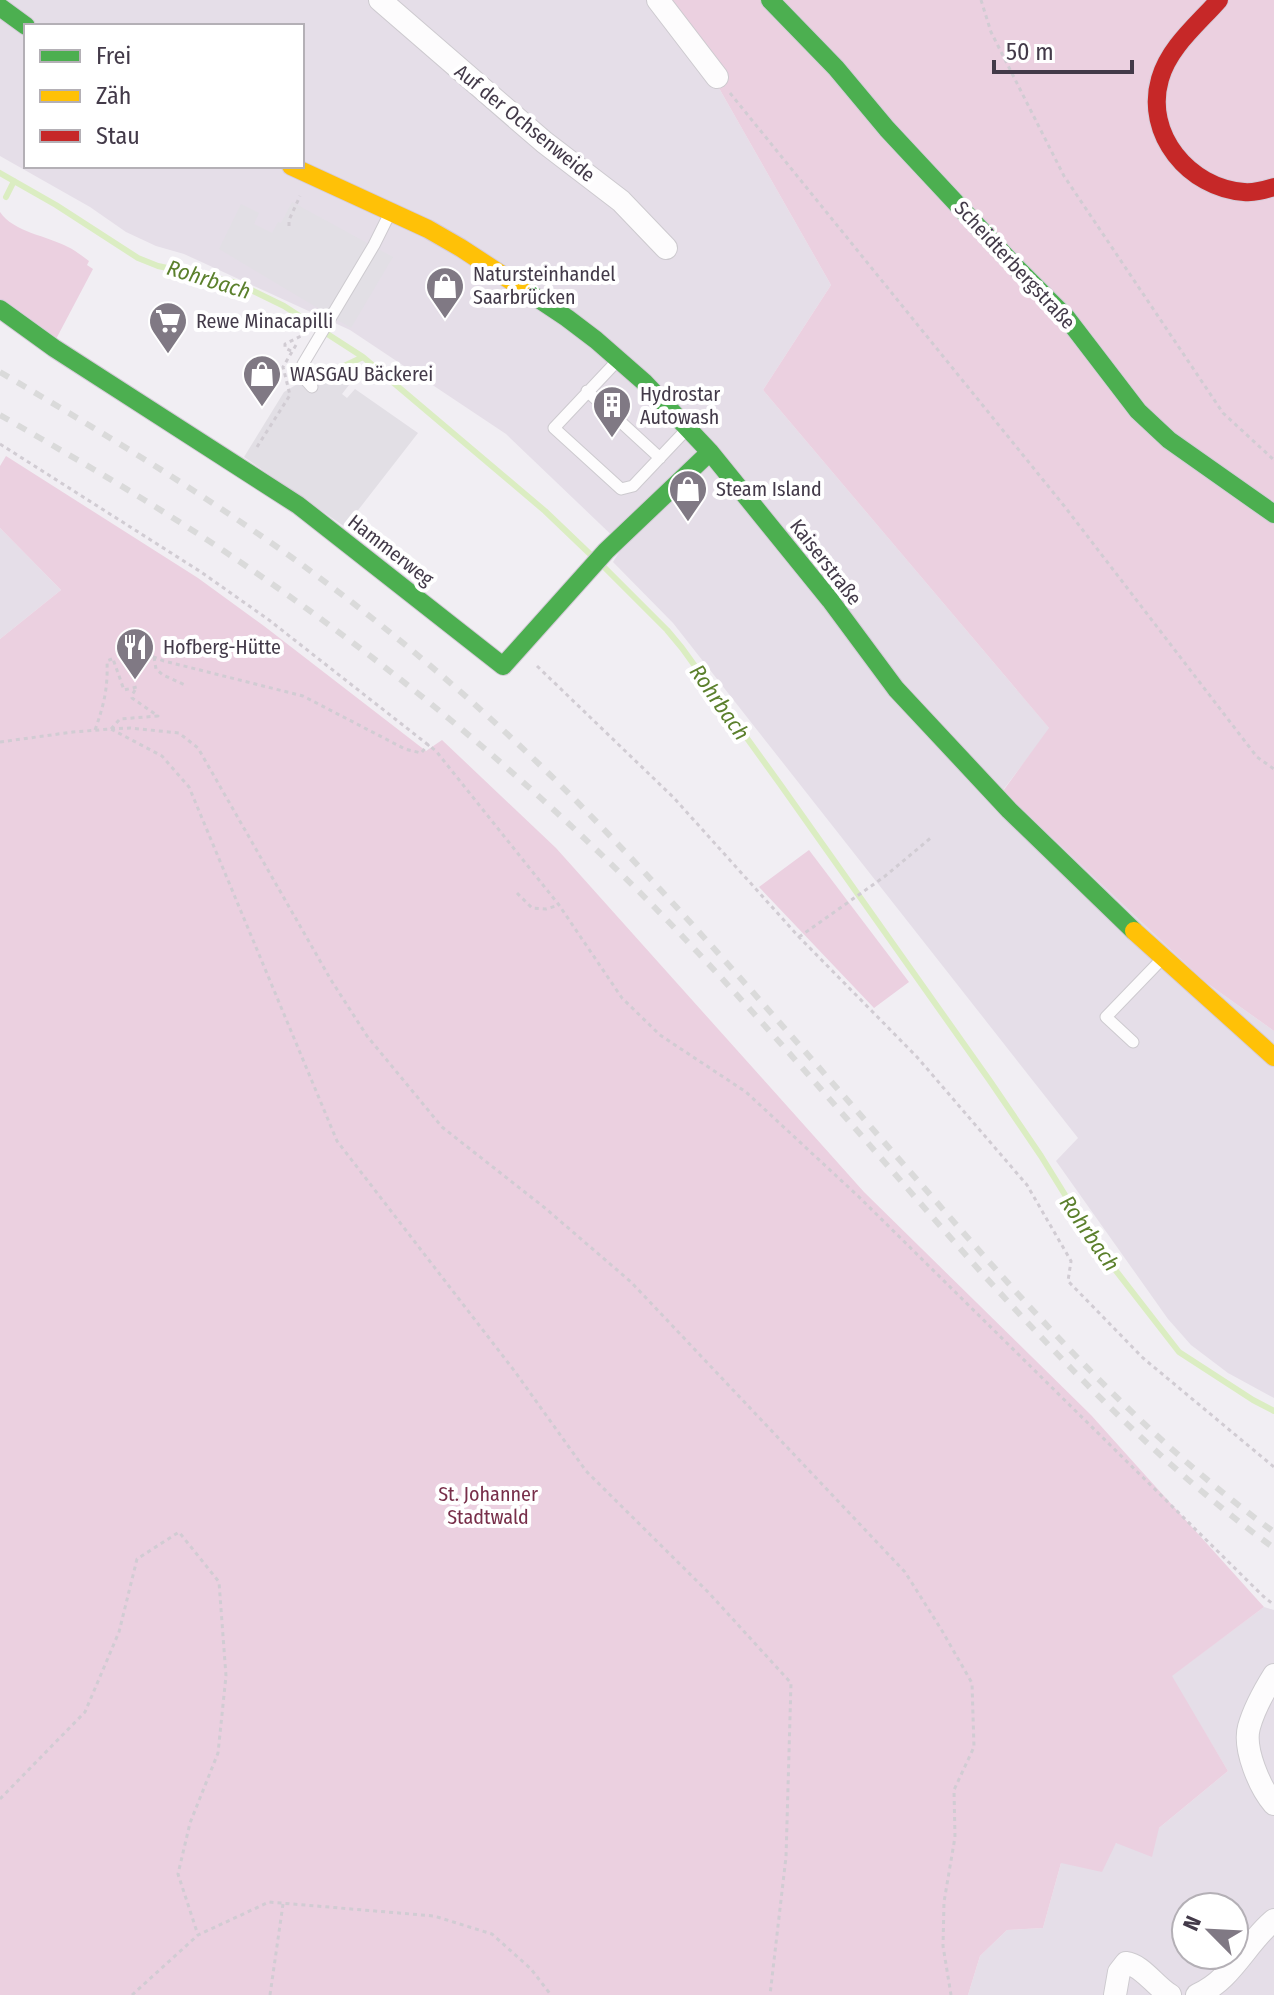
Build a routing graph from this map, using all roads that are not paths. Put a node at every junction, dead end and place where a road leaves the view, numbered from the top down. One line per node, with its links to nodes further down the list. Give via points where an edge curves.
1 (380, 0): 13 (street, Auf der Ochsenweide, via 544,142 621,201)
2 (658, 0): 9 (street)
3 (770, 0): 21 (street, Scheidterbergstraße, via 1066,317 1138,411 1169,440)
4 (1219, 0): 11 (street, via 1170,56 1159,80 1158,121 1179,161 1198,177 1243,192)
5 (1235, 0): 8 (street)
6 (0, 7): 7 (street)
7 (24, 25)
8 (1202, 44)
9 (717, 77)
10 (295, 168): 12 (street, Kaiserstraße)
11 (1274, 187)
12 (391, 211): 15 (street, Kaiserstraße, via 541,299); 16 (lane, via 330,320 310,343 303,377)
13 (666, 248)
14 (0, 309): 19 (street, Hammerweg, via 298,505 503,666 606,551)
15 (619, 359): 17 (lane); 18 (street, Kaiserstraße)
16 (312, 387)
17 (587, 391): 20 (lane); 20 (lane, via 554,428 621,489 633,486)
18 (688, 428): 19 (street, Kaiserstraße); 20 (lane)
19 (710, 452): 22 (street, Kaiserstraße, via 896,689 1009,810)
20 (660, 458)
21 (1274, 514)
22 (1162, 958): 23 (lane, via 1106,1017); 24 (street, Kaiserstraße)
23 (1133, 1042)
24 (1274, 1057)
25 (1274, 1675): 26 (street, via 1248,1730 1252,1763)
26 (1274, 1804)
27 (1274, 1920): 30 (street, via 1214,1987)
28 (1115, 1995): 29 (street, via 1126,1963 1135,1964)
29 (1170, 1995)
30 (1197, 1995)

